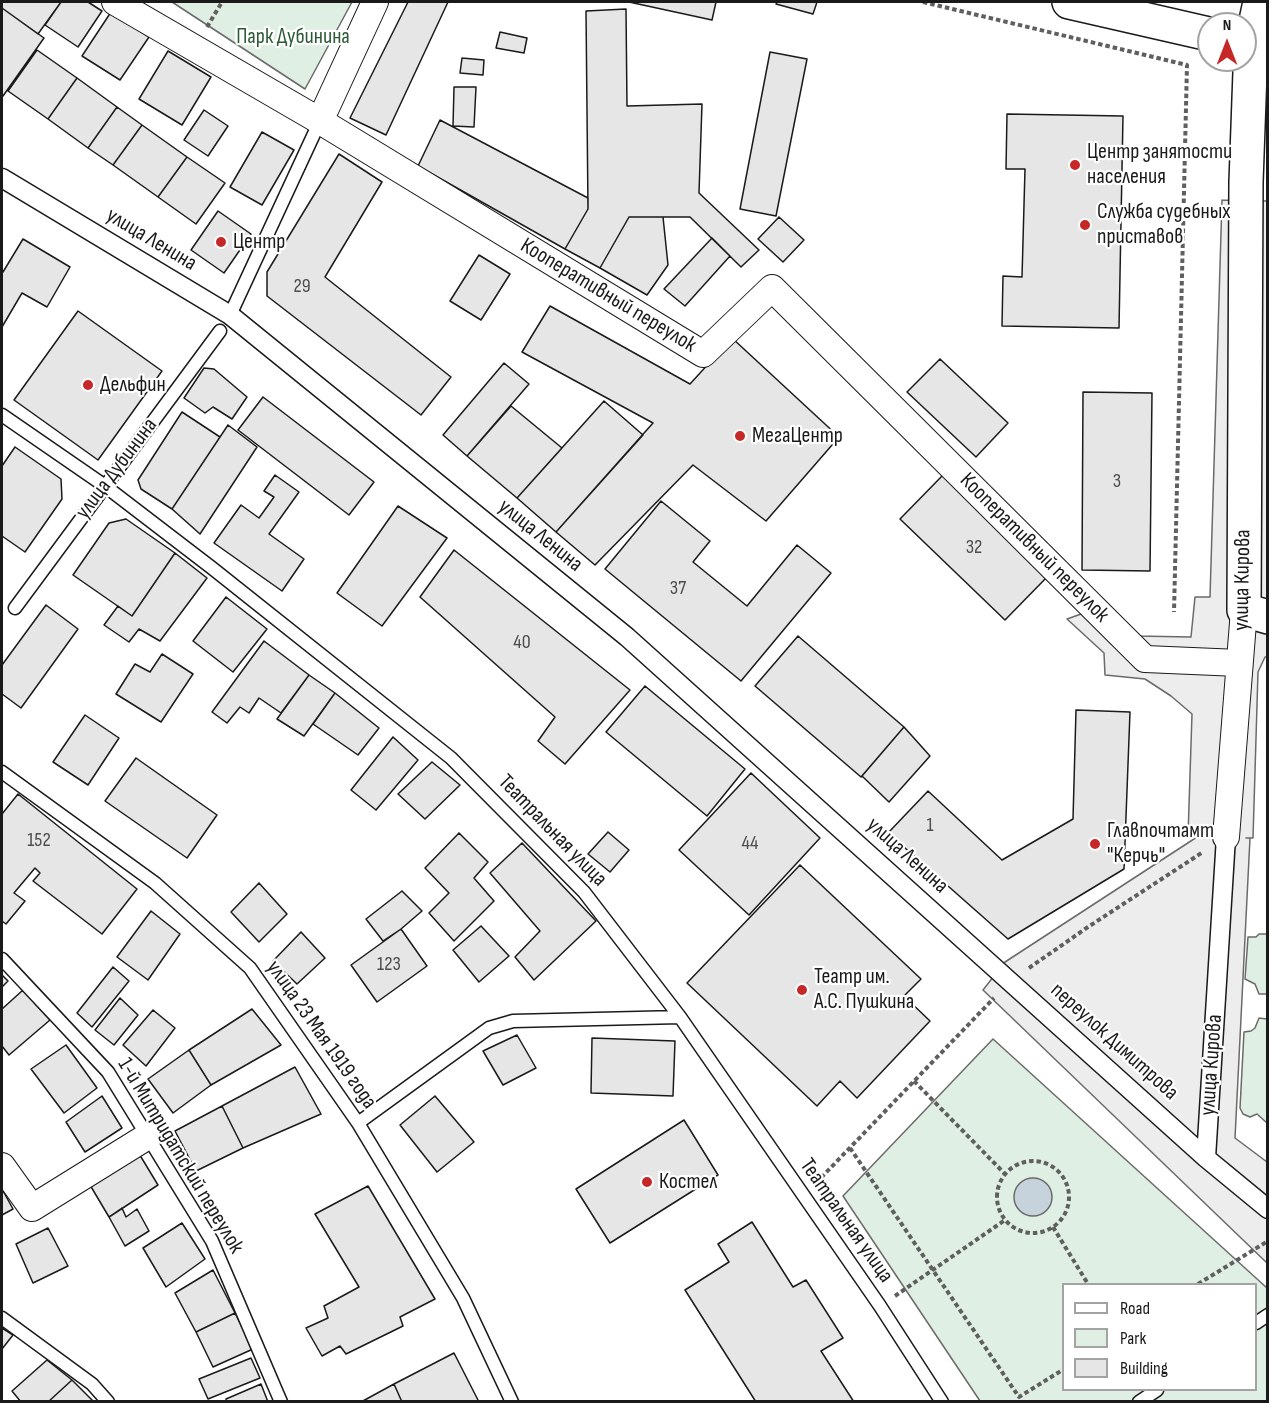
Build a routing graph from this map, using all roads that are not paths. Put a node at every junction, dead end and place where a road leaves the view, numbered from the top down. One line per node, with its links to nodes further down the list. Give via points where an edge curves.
1 (115, 2): 8 (street, Кооперативный переулок)
2 (375, 2): 8 (street)
3 (1069, 2): 5 (main road)
4 (1260, 2): 6 (main road, улица Кирова)
5 (1197, 31)
6 (1257, 38)
7 (1254, 72): 15 (main road, улица Кирова, via 1246,182)
8 (320, 120): 10 (lane); 16 (street, Кооперативный переулок, via 703,354 772,288 1145,658)
9 (2, 178): 10 (street, улица Ленина)
10 (230, 315): 20 (street, улица Ленина, via 627,637)
11 (220, 331): 13 (lane, улица Дубинина)
12 (2, 415): 13 (lane, Театральная улица)
13 (105, 486): 14 (lane, улица Дубинина); 21 (lane, Театральная улица, via 451,758 584,892)
14 (15, 608)
15 (1256, 614): 16 (street, улица Кирова)
16 (1239, 663): 18 (street, улица Кирова)
17 (2, 772): 22 (lane, улица 23 Мая 1919 года, via 155,883 250,968)
18 (1226, 837): 24 (street, улица Кирова)
19 (2, 959): 23 (lane, 1-й Митридатский переулок, via 108,1072)
20 (1010, 981): 24 (street, переулок Димитрова)
21 (680, 1017): 22 (lane, via 513,1021 489,1028); 32 (lane, Театральная улица)
22 (358, 1123): 31 (lane, улица 23 Мая 1919 года, via 463,1298)
23 (147, 1136): 25 (street, via 32,1208); 30 (lane, 1-й Митридатский переулок, via 212,1241)
24 (1206, 1158): 26 (street, переулок Димитрова)
25 (2, 1166)
26 (1268, 1209)
27 (2, 1318): 29 (lane, via 93,1384)
28 (1154, 1391): 33 (lane)
29 (108, 1401)
30 (281, 1401)
31 (512, 1401)
32 (942, 1401)
33 (1139, 1401)

